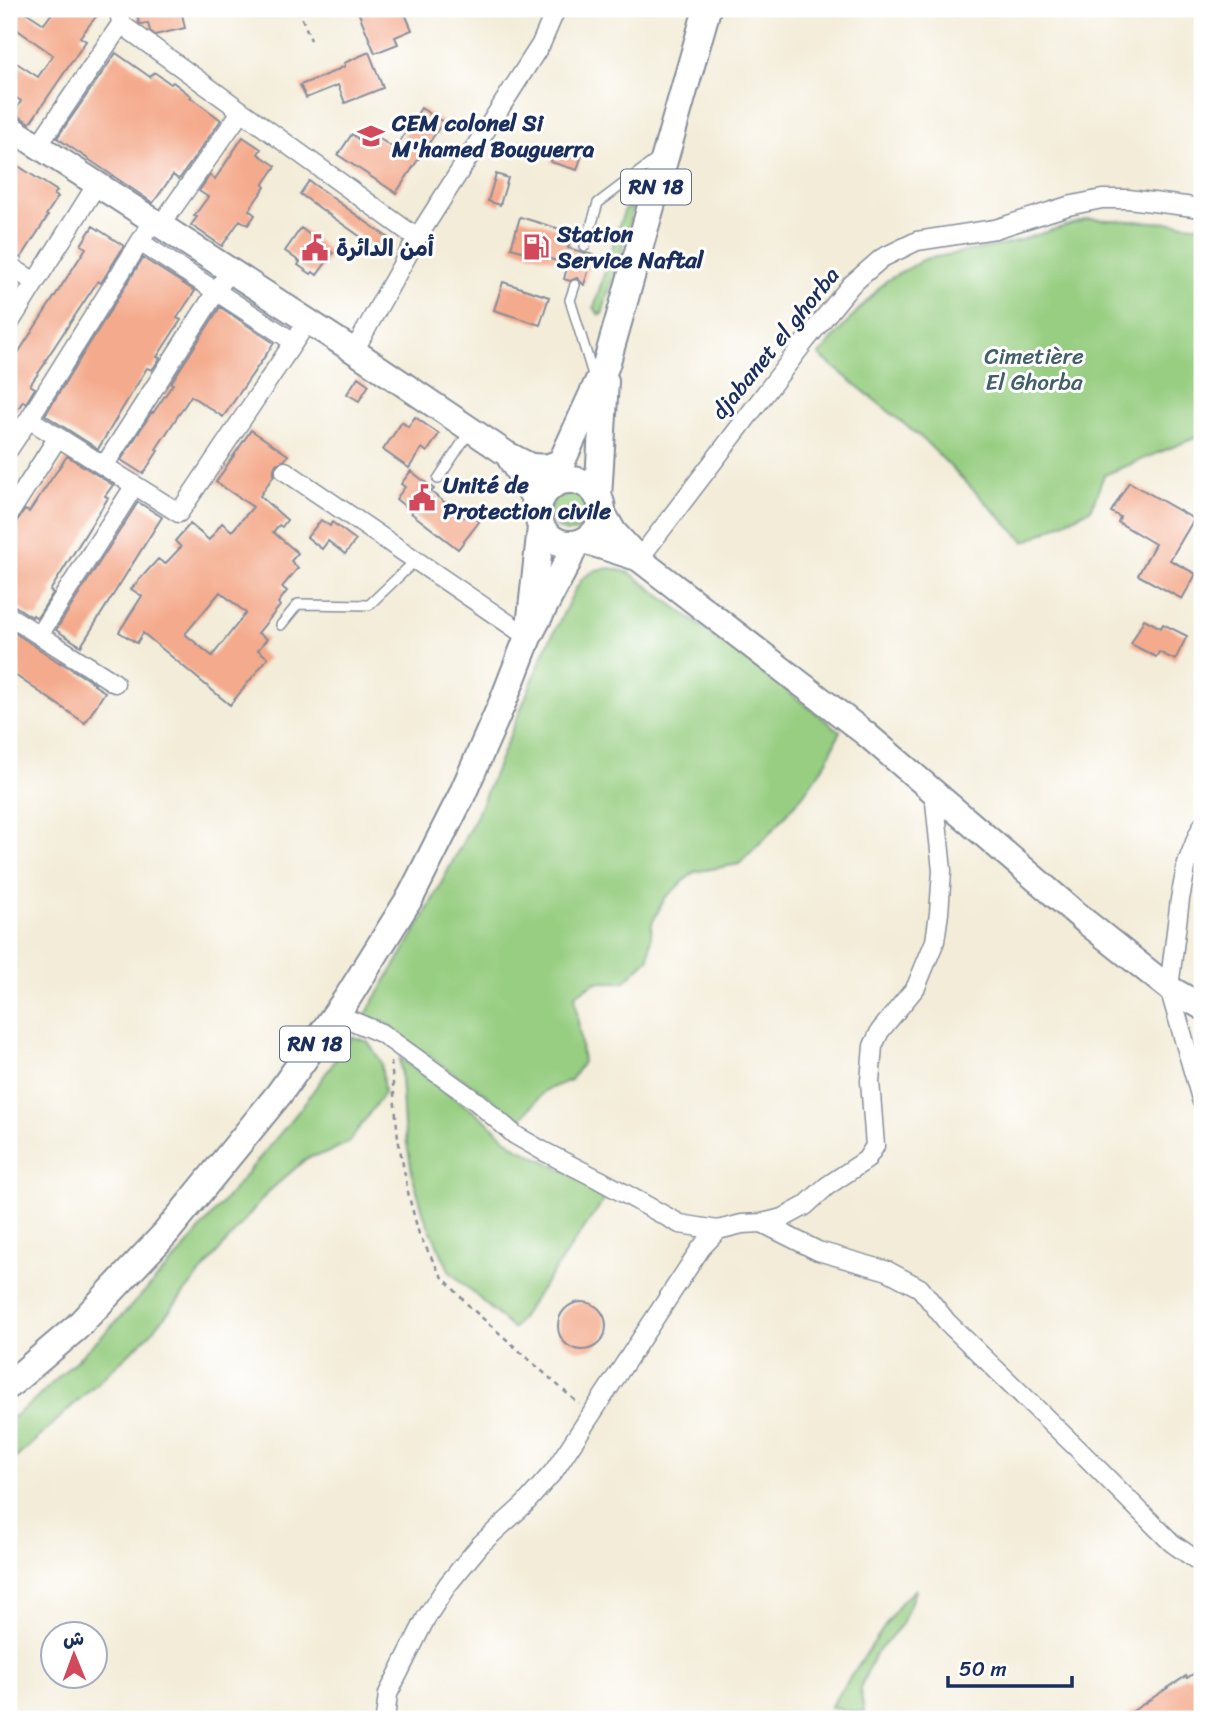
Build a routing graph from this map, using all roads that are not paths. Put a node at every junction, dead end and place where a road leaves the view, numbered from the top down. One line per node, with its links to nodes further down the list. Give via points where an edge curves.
1 (556, 9): 11 (street, via 541,44)
2 (706, 9): 7 (main road, RN 18)
3 (120, 17): 4 (street); 6 (street)
4 (241, 112): 10 (street); 11 (street)
5 (9, 127): 6 (main road)
6 (38, 146): 8 (main road)
7 (666, 152): 13 (lane, via 598,203); 23 (main road, RN 18)
8 (97, 184): 10 (main road); 16 (street)
9 (1202, 208): 37 (street, djabanet el ghorba, via 1102,199 995,229 917,241 882,258 851,285 806,340)
10 (157, 223): 12 (street); 15 (main road)
11 (417, 238): 22 (street)
12 (140, 242): 18 (street); 24 (street)
13 (586, 246)
14 (9, 266): 16 (street)
15 (230, 270): 18 (street); 19 (main road)
16 (35, 282): 20 (street)
17 (575, 285): 23 (lane, via 570,300)
18 (216, 291): 21 (street); 29 (street)
19 (308, 321): 21 (street); 22 (main road)
20 (9, 324)
21 (294, 342): 32 (street, via 179,513)
22 (354, 351): 25 (main road)
23 (601, 376): 33 (main road, RN 18); 34 (main road, RN 18)
24 (29, 419): 26 (street); 27 (street)
25 (471, 430): 28 (main road); 31 (lane)
26 (58, 437): 29 (street); 35 (street)
27 (9, 449)
28 (507, 454): 33 (main road); 33 (main road)
29 (104, 466): 32 (street)
30 (285, 471): 38 (street)
31 (438, 479)
32 (135, 485): 41 (street)
33 (550, 487): 34 (main road, via 586,485); 36 (main road, via 547,535 565,544); 42 (main road, RN 18)
34 (600, 504): 36 (main road, via 597,529); 37 (main road, via 614,532)
35 (9, 514)
36 (579, 542): 37 (main road); 42 (main road, RN 18)
37 (639, 559): 44 (main road)
38 (416, 560): 40 (lane, via 369,606 298,604); 42 (street)
39 (9, 616): 41 (street)
40 (281, 625)
41 (39, 635): 43 (street)
42 (528, 637): 48 (main road, RN 18, via 461,797 417,884)
43 (115, 683)
44 (934, 792): 46 (main road); 50 (street, via 942,871 935,941 916,987 873,1046 870,1081 875,1146 866,1160 805,1206)
45 (1202, 826): 46 (street, via 1187,863)
46 (1169, 988): 47 (main road); 49 (street)
47 (1202, 1007)
48 (337, 1014): 51 (street, via 381,1033 515,1135 543,1151 680,1224); 52 (main road, RN 18, via 279,1094 165,1234 77,1327)
49 (1202, 1102)
50 (762, 1223): 51 (street); 53 (street, via 818,1251 888,1271 920,1288 947,1322 1172,1543)
51 (718, 1230): 54 (street, via 701,1248 554,1471 448,1584 393,1682)
52 (9, 1385)
53 (1202, 1564)
54 (385, 1719)

